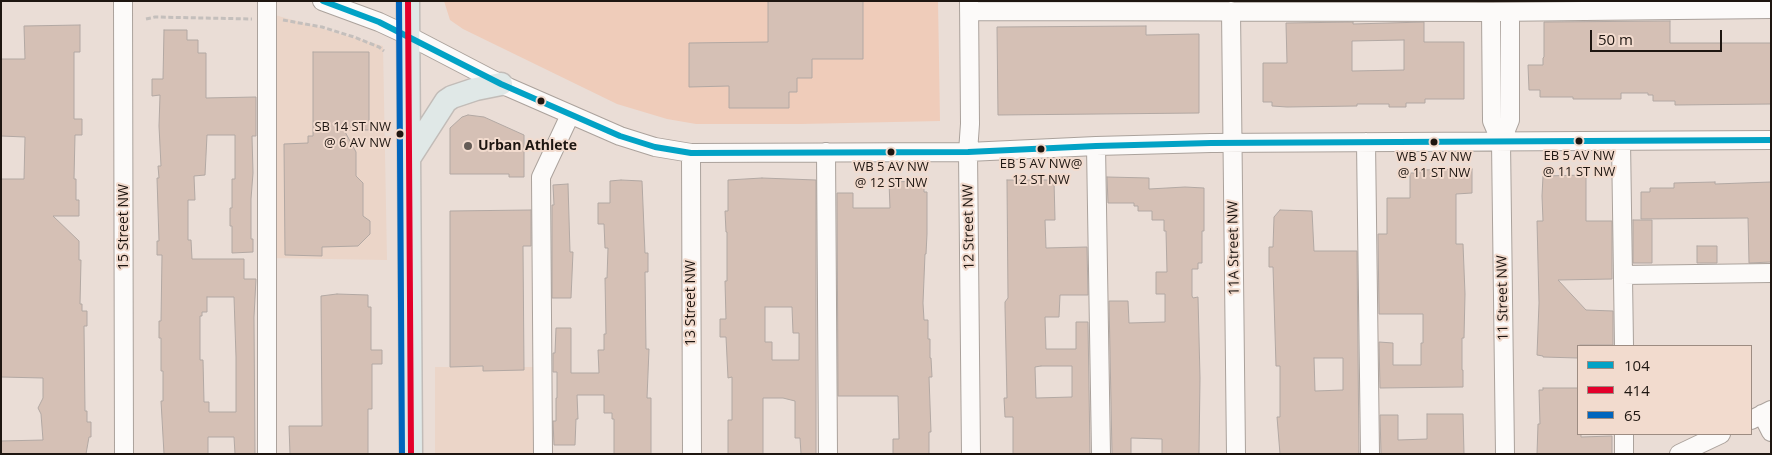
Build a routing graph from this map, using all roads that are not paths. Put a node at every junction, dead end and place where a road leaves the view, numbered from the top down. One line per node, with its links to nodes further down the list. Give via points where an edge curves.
1 (123, 1): 30 (street, 15 Street NW)
2 (267, 1): 31 (street)
3 (322, 1): 10 (street)
4 (408, 1): 10 (main road)
5 (969, 6): 7 (street); 20 (street, 12 Street NW)
6 (1771, 9): 9 (street)
7 (1231, 11): 8 (street); 17 (street, 11A Street NW)
8 (1491, 12): 9 (street); 16 (street, 11 Street NW, via 1492,121)
9 (1510, 12): 16 (street, 11 Street NW, via 1510,120)
10 (407, 35): 11 (street); 22 (main road)
11 (502, 84): 12 (street); 22 (main road, via 446,100)
12 (570, 115): 21 (street, via 620,136); 33 (street, via 541,177)
13 (1771, 140): 14 (street)
14 (1621, 141): 16 (street); 24 (street)
15 (1366, 142): 16 (street); 17 (street); 39 (street)
16 (1501, 142): 40 (street, 11 Street NW)
17 (1233, 143): 18 (street); 38 (street, 11A Street NW)
18 (1096, 146): 20 (street); 37 (street)
19 (826, 152): 20 (street); 21 (street); 35 (street)
20 (968, 152): 36 (street, 12 Street NW)
21 (690, 153): 34 (street, 13 Street NW)
22 (410, 157): 32 (main road)
23 (1771, 273): 24 (street)
24 (1623, 275): 25 (street)
25 (1624, 345)
26 (1761, 415): 27 (street)
27 (1771, 432)
28 (1624, 435): 41 (street)
29 (1719, 435): 42 (street)
30 (124, 454)
31 (267, 454)
32 (411, 454)
33 (543, 454)
34 (692, 454)
35 (828, 454)
36 (971, 454)
37 (1101, 454)
38 (1236, 454)
39 (1370, 454)
40 (1505, 454)
41 (1624, 454)
42 (1679, 454)

